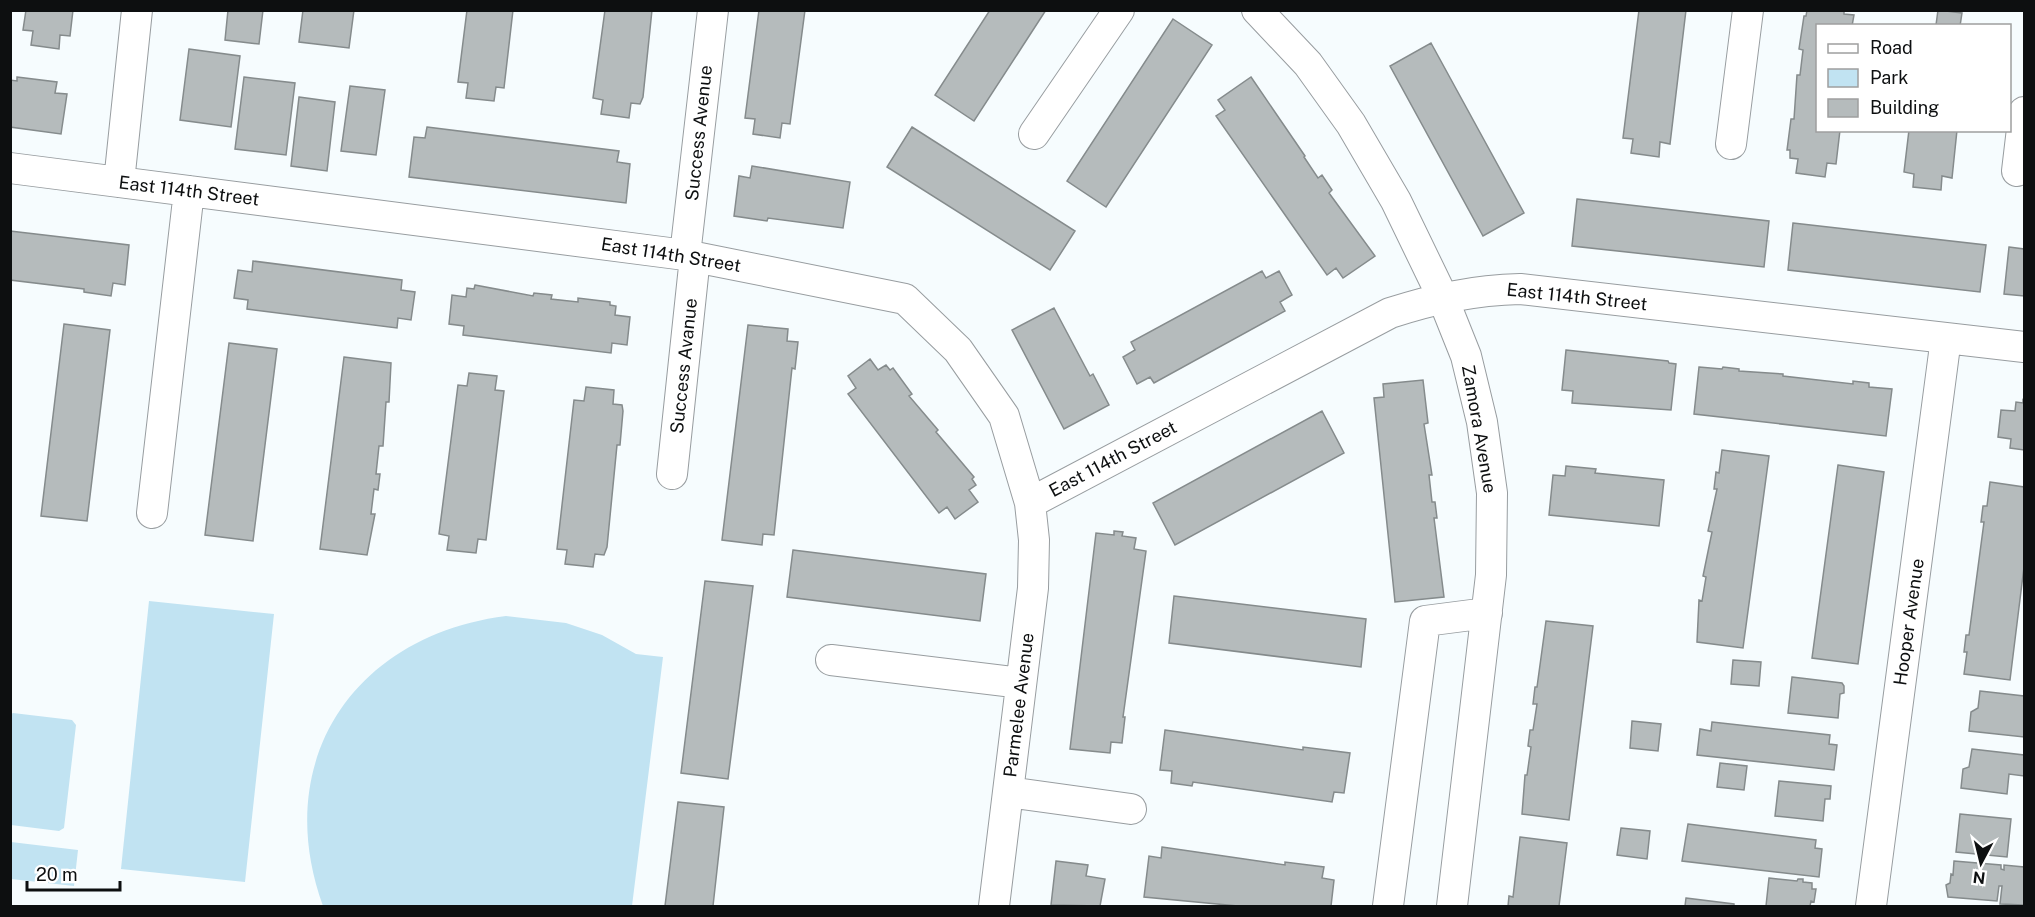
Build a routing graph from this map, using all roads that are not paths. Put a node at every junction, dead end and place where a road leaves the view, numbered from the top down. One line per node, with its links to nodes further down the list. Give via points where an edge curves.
1 (137, 10): 11 (street)
2 (713, 10): 13 (street, Success Avenue)
3 (1119, 10): 7 (street)
4 (1257, 10): 14 (street, Zamora Avenue, via 1308,64 1351,124 1396,201)
5 (1748, 10): 8 (street)
6 (2025, 112): 10 (street)
7 (1034, 134)
8 (1731, 144)
9 (10, 168): 11 (street, East 114th Street)
10 (2017, 171)
11 (119, 182): 12 (street, East 114th Street)
12 (189, 191): 13 (street, East 114th Street); 19 (street)
13 (690, 256): 17 (street, Success Avanue); 18 (street, East 114th Street, via 905,299 958,350 1004,416)
14 (1442, 296): 15 (street, East 114th Street, via 1480,289 1520,289); 18 (street, East 114th Street, via 1390,313); 20 (street, Zamora Avenue, via 1466,356 1492,493)
15 (1946, 338): 16 (street, East 114th Street); 28 (street, Hooper Avenue)
16 (2025, 347)
17 (672, 474)
18 (1030, 502): 22 (street, Parmelee Avenue, via 1033,588)
19 (152, 513)
20 (1487, 613): 26 (street, via 1425,621); 27 (street, Zamora Avenue)
21 (831, 660): 22 (street)
22 (1021, 683): 23 (street, Parmelee Avenue)
23 (1008, 792): 24 (street); 25 (street, Parmelee Avenue)
24 (1131, 809)
25 (994, 906)
26 (1388, 906)
27 (1452, 906)
28 (1871, 906)

